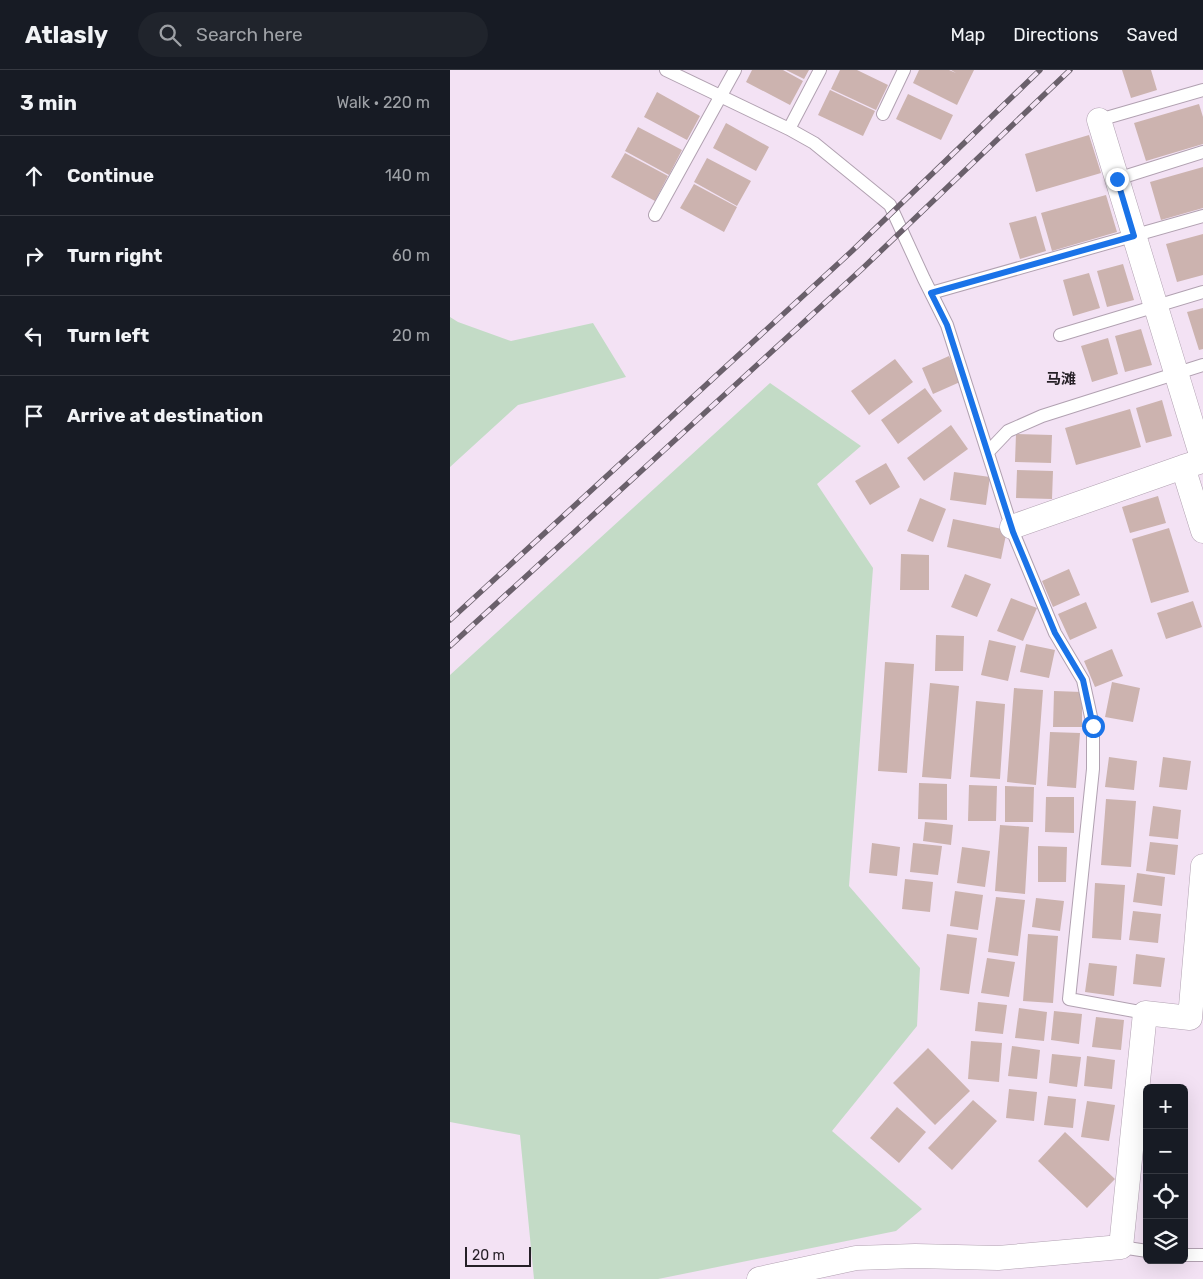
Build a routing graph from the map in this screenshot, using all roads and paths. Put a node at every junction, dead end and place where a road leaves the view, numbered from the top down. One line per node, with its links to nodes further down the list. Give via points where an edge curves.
1 (666, 70): 6 (lane)
2 (735, 70): 6 (lane)
3 (820, 70): 9 (lane)
4 (904, 70): 7 (lane)
5 (1203, 90): 8 (lane)
6 (720, 97): 9 (lane); 12 (lane)
7 (883, 114)
8 (1099, 120): 11 (street)
9 (789, 129): 16 (lane, via 814,143 890,204)
10 (1203, 152): 11 (lane)
11 (1117, 179): 14 (street)
12 (655, 215)
13 (1203, 216): 14 (lane)
14 (1134, 236): 16 (lane); 17 (street)
15 (1203, 292): 17 (lane)
16 (931, 293): 21 (lane, via 947,325)
17 (1156, 306): 18 (lane); 20 (street)
18 (1060, 335)
19 (1203, 365): 20 (lane)
20 (1176, 374): 21 (lane, via 1042,416 1008,431); 22 (street)
21 (988, 452): 23 (lane)
22 (1196, 463): 23 (street); 24 (street)
23 (1012, 527): 26 (lane, via 1055,633 1083,680 1093,726 1093,769 1069,999)
24 (1203, 531)
25 (1203, 866): 26 (street, via 1190,1018)
26 (1145, 1013): 27 (street)
27 (1121, 1247): 28 (lane); 31 (street, via 998,1258 856,1258)
28 (1143, 1251)
29 (1188, 1255): 30 (lane)
30 (1203, 1255)
31 (759, 1279)

